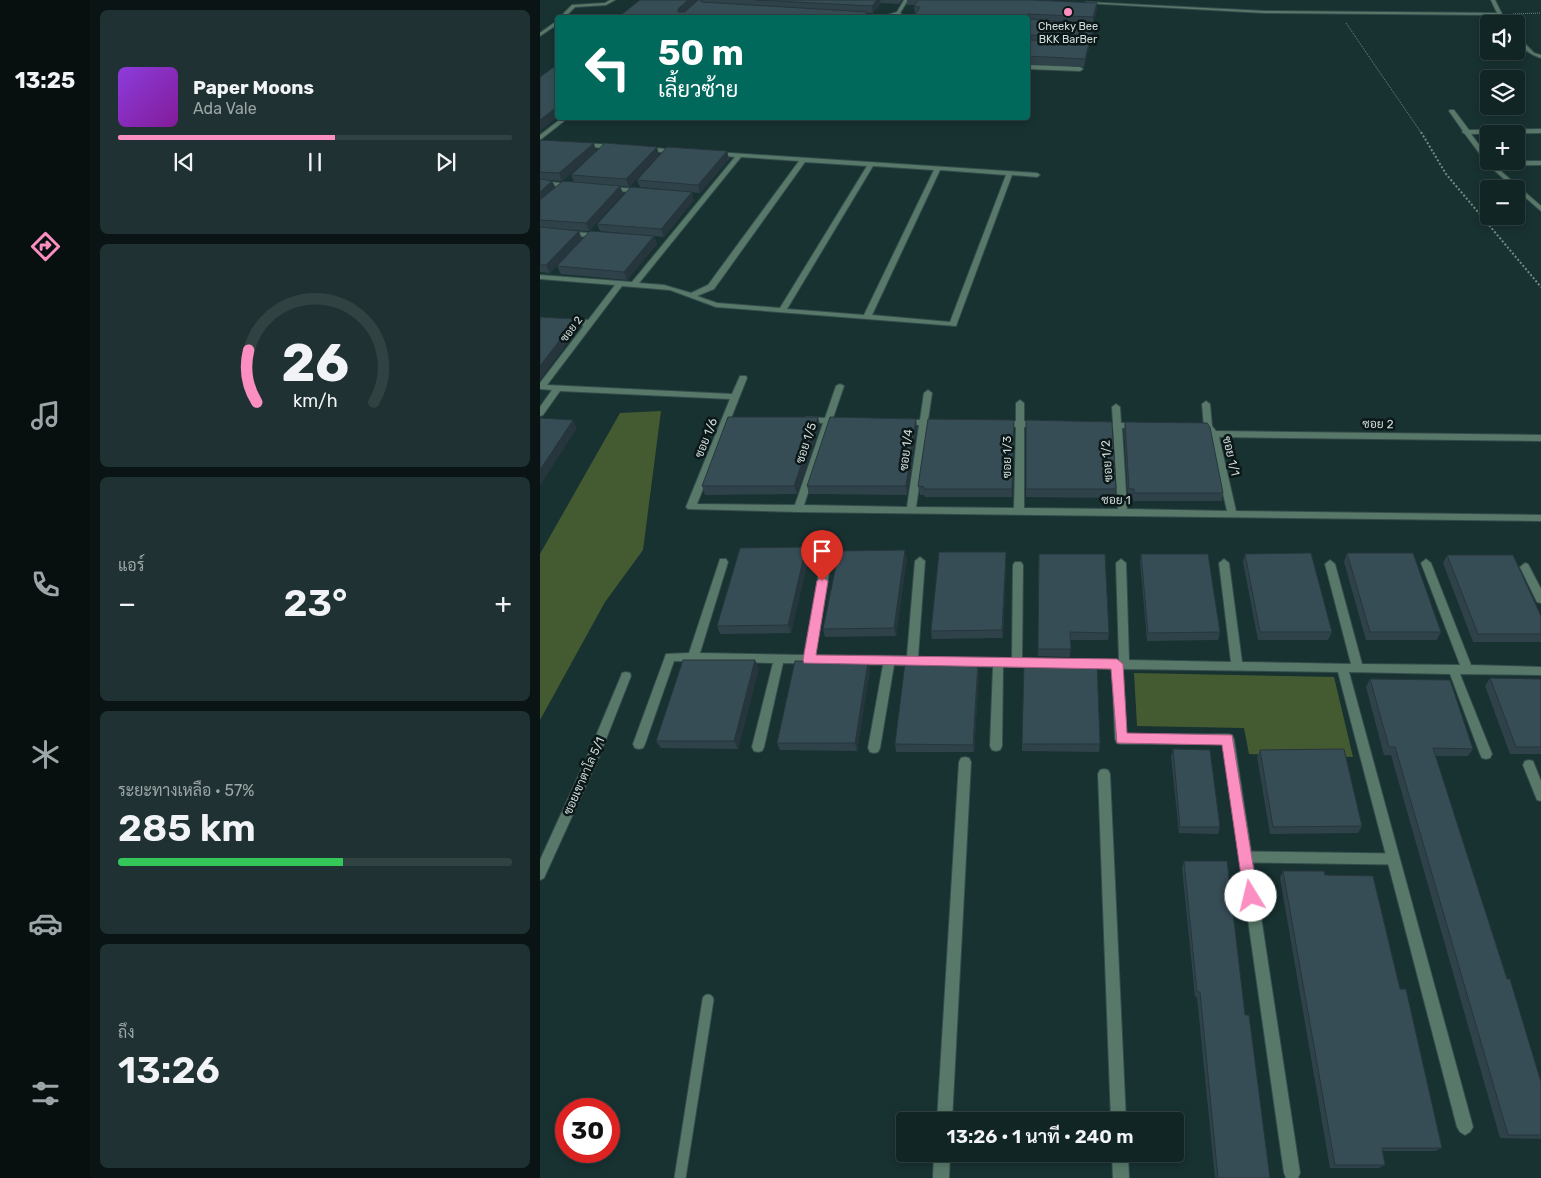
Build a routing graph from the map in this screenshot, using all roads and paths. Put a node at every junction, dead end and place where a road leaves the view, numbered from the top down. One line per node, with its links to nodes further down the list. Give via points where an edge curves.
1 (613, 0): 9 (street, via 606,4 577,5)
2 (906, 0): 7 (street)
3 (1493, 0): 8 (street)
4 (1080, 3): 5 (street, via 1265,12)
5 (1338, 12): 8 (street); 71 (path, via 1413,119 1446,174)
6 (1541, 13): 8 (path)
7 (898, 14): 10 (street); 11 (street)
8 (1500, 14)
9 (565, 15)
10 (893, 15)
11 (901, 15)
12 (555, 23): 13 (street)
13 (540, 35)
14 (1525, 46): 15 (street)
15 (1541, 58)
16 (1030, 67): 17 (street)
17 (1080, 70)
18 (1452, 111): 21 (street)
19 (562, 120): 22 (street)
20 (1541, 131): 21 (street)
21 (1465, 132): 30 (street)
22 (540, 138)
23 (540, 143): 24 (street)
24 (549, 143)
25 (578, 145): 26 (street)
26 (606, 147): 27 (street); 32 (street)
27 (624, 148)
28 (632, 149): 29 (street)
29 (668, 151): 31 (street); 35 (street)
30 (1480, 151)
31 (686, 152)
32 (599, 153)
33 (712, 154): 34 (street)
34 (739, 156): 36 (street); 54 (street)
35 (662, 158)
36 (803, 160): 39 (street); 72 (street, via 711,287)
37 (1525, 163): 38 (street)
38 (1541, 163)
39 (871, 164): 40 (street); 73 (street)
40 (938, 169): 42 (street); 74 (street)
41 (1497, 170): 56 (street)
42 (1009, 174): 43 (street); 74 (street, via 953,324)
43 (1037, 175)
44 (572, 179): 47 (street)
45 (540, 183): 47 (street)
46 (638, 184): 51 (street)
47 (565, 185): 48 (street); 50 (street)
48 (574, 186)
49 (603, 188): 51 (street)
50 (558, 191)
51 (632, 191): 52 (street); 55 (street)
52 (650, 192)
53 (696, 196): 54 (street)
54 (705, 196): 64 (street)
55 (626, 197)
56 (1532, 200): 57 (street); 58 (street)
57 (1541, 200)
58 (1541, 209)
59 (597, 229): 61 (street)
60 (540, 231): 61 (street)
61 (591, 235): 62 (street); 65 (street)
62 (610, 237)
63 (659, 240): 64 (street)
64 (669, 241): 70 (street)
65 (584, 242)
66 (558, 271): 68 (street)
67 (540, 277): 68 (street)
68 (552, 278): 69 (street)
69 (619, 285): 70 (street); 76 (street, ซอย 2)
70 (632, 285): 72 (street, via 664,287)
71 (1541, 287)
72 (692, 295): 73 (street, via 716,305)
73 (782, 311): 74 (street)
74 (867, 317)
75 (560, 321): 76 (lane)
76 (589, 322): 79 (street, ซอย 2)
77 (743, 378): 82 (street, ซอย 1/6)
78 (840, 386): 90 (street, ซอย 1/5)
79 (541, 387): 80 (street)
80 (558, 388): 82 (street); 86 (street)
81 (928, 393): 93 (street, ซอย 1/4)
82 (735, 397): 87 (street, ซอย 1/6)
83 (1020, 403): 96 (street, ซอย 1/3)
84 (1206, 404): 101 (street, ซอย 1/1)
85 (1116, 407): 99 (street, ซอย 1/2)
86 (540, 413)
87 (727, 419): 88 (street); 103 (street, ซอย 1/6)
88 (737, 419)
89 (796, 420): 90 (street)
90 (826, 421): 91 (street); 104 (street, ซอย 1/5)
91 (855, 421)
92 (894, 422): 93 (street)
93 (922, 422): 94 (street); 105 (street, ซอย 1/4)
94 (952, 423)
95 (990, 424): 96 (street)
96 (1020, 424): 97 (street); 106 (street, ซอย 1/3)
97 (1049, 424)
98 (1088, 425): 99 (street)
99 (1117, 426): 100 (street); 107 (street, ซอย 1/2)
100 (1145, 426)
101 (1207, 429): 102 (street, ซอย 2); 108 (street, ซอย 1/1)
102 (1541, 438)
103 (692, 507): 104 (street, ซอย 1)
104 (798, 509): 105 (street, ซอย 1)
105 (911, 510): 106 (street, ซอย 1)
106 (1019, 511): 107 (street, ซอย 1)
107 (1124, 513): 108 (street, ซอย 1)
108 (1232, 514): 109 (street, ซอย 1)
109 (1541, 518)
110 (826, 561): 122 (street)
111 (920, 561): 124 (street)
112 (723, 562): 120 (street)
113 (1224, 562): 130 (street)
114 (1121, 563): 129 (street)
115 (1426, 563): 134 (street)
116 (1330, 564): 132 (street)
117 (1018, 566): 126 (street)
118 (1525, 567): 119 (street)
119 (1541, 599)
120 (693, 658): 121 (street); 137 (street, via 670,657)
121 (779, 659): 122 (street); 139 (street)
122 (809, 660): 123 (street)
123 (888, 661): 124 (street); 140 (street)
124 (912, 661): 125 (street)
125 (998, 662): 126 (street); 138 (street)
126 (1017, 663): 127 (street)
127 (1047, 663)
128 (1077, 664): 129 (street)
129 (1120, 664): 130 (street); 146 (street, via 1121,738 1228,739)
130 (1237, 666): 131 (street)
131 (1342, 668): 132 (street); 147 (street)
132 (1358, 668): 133 (street)
133 (1453, 670): 134 (street); 141 (street)
134 (1467, 670): 135 (street)
135 (1541, 671)
136 (626, 676): 148 (street, ซอยเขาตาโล 5/1)
137 (639, 744)
138 (996, 746)
139 (758, 748)
140 (874, 748)
141 (1486, 754)
142 (965, 762): 150 (street)
143 (1529, 765): 145 (street)
144 (1104, 774): 151 (street)
145 (1541, 796)
146 (1245, 857): 147 (lane); 155 (street)
147 (1393, 859): 152 (street)
148 (540, 874)
149 (708, 1000): 156 (lane)
150 (945, 1112)
151 (1119, 1112)
152 (1465, 1127)
153 (942, 1162): 157 (street)
154 (1120, 1162): 158 (street)
155 (1292, 1173)
156 (680, 1178)
157 (941, 1178)
158 (1121, 1178)

